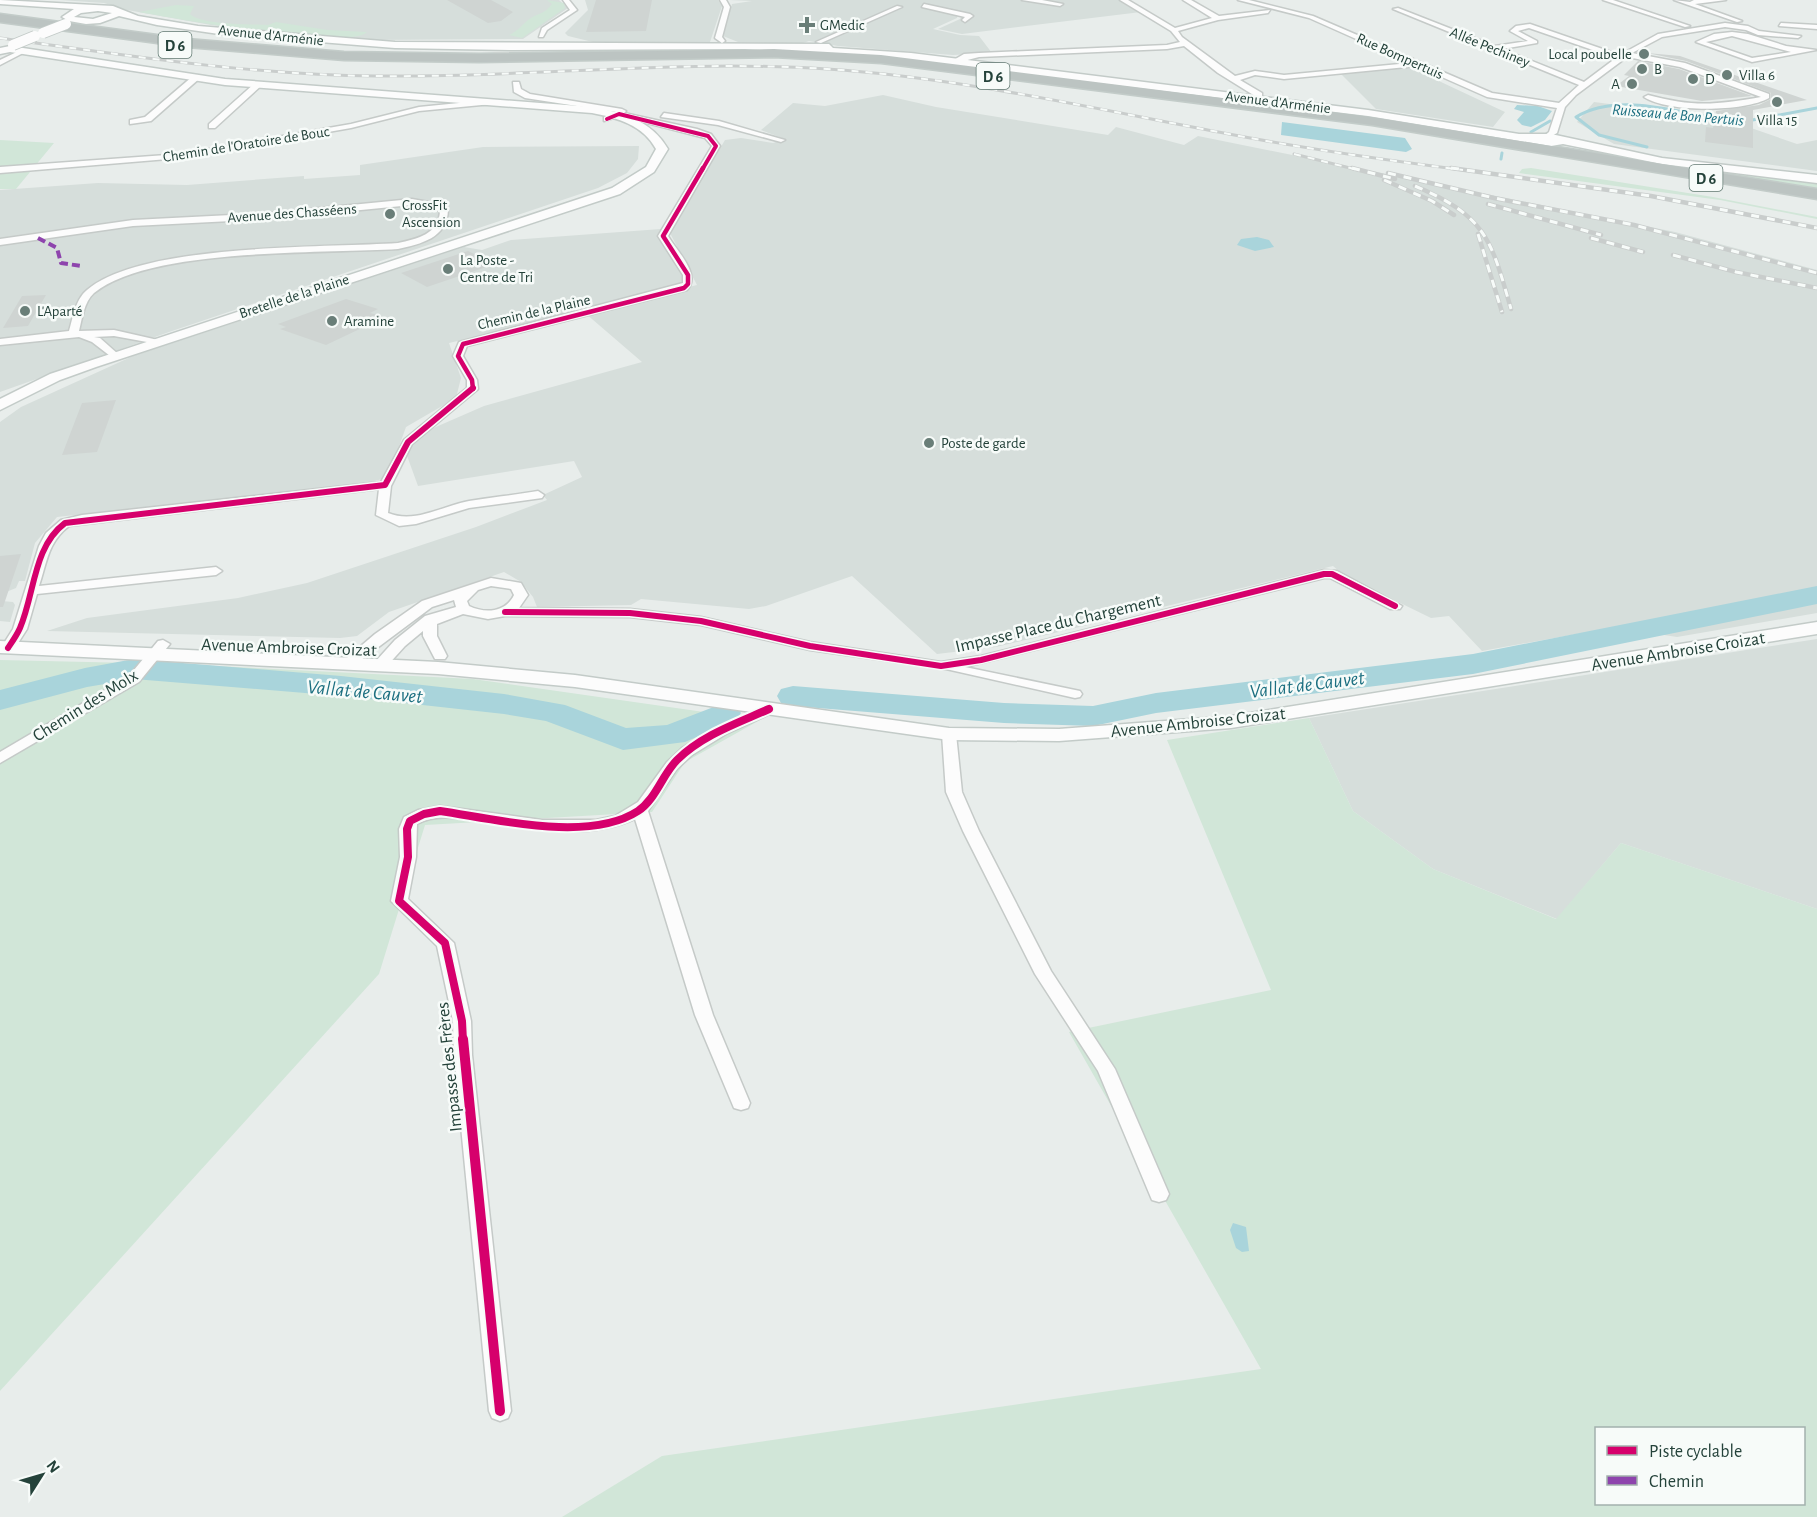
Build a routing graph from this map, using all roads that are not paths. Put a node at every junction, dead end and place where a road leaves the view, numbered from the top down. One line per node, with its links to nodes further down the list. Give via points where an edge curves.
1 (566, 0): 31 (street, via 574,10 544,29)
2 (723, 0): 33 (street, via 727,7)
3 (1025, 0): 13 (street)
4 (1123, 0): 28 (street)
5 (1186, 0): 20 (street)
6 (1241, 0): 15 (street, Rue Bompertuis)
7 (1606, 0): 26 (street)
8 (1723, 0): 10 (street)
9 (0, 1): 18 (main road)
10 (1680, 1): 24 (street)
11 (897, 3): 12 (street, via 913,8); 34 (street)
12 (924, 3): 22 (street, via 970,16)
13 (1060, 4)
14 (1396, 9): 39 (street, Allée Pechiney)
15 (1274, 10): 20 (street); 46 (street, Rue Bompertuis, via 1311,17)
16 (0, 12): 18 (highway)
17 (101, 15): 18 (main road); 18 (main road); 21 (main road, Avenue d'Arménie); 21 (main road, Avenue d'Arménie, via 118,13); 43 (highway, via 224,43)
18 (70, 16): 30 (main road, bridge)
19 (0, 18): 43 (highway, D 6, via 197,44)
20 (1218, 18): 28 (street)
21 (144, 19): 36 (main road, Avenue d'Arménie, via 255,35 399,45)
22 (965, 20)
23 (0, 24): 43 (highway, D 6, via 241,53)
24 (1751, 27): 26 (street); 29 (street); 29 (street, via 1758,33)
25 (1817, 27): 29 (street)
26 (1693, 28): 42 (street, via 1660,34)
27 (0, 29): 30 (highway)
28 (1174, 30): 32 (street)
29 (1781, 30): 35 (street)
30 (39, 34): 38 (main road, bridge); 43 (highway, via 218,54)
31 (541, 36): 36 (street); 37 (street)
32 (1187, 43): 44 (street, via 979,55); 48 (street)
33 (718, 44): 34 (main road, Avenue d'Arménie, via 805,46 813,50); 37 (main road, Avenue d'Arménie)
34 (824, 46): 44 (main road, Avenue d'Arménie)
35 (1815, 46): 41 (street)
36 (533, 47): 37 (main road, Avenue d'Arménie)
37 (550, 47)
38 (6, 48): 40 (main road, Bretelle de la Plaine)
39 (1494, 49): 42 (street, via 1535,42 1514,33 1518,27 1530,26); 50 (street, Allée Pechiney)
40 (23, 51): 45 (street); 47 (main road, Bretelle de la Plaine)
41 (1802, 52): 41 (street, via 1741,33 1699,42 1752,60)
42 (1623, 56): 50 (street); 52 (street, via 1682,65 1766,96 1702,109)
43 (347, 58): 62 (highway, D 6, via 442,63 763,57 859,61 1306,116); 64 (highway, D 6, via 774,53 881,59 1350,117)
44 (957, 61): 53 (main road, Avenue d'Arménie)
45 (0, 63)
46 (1418, 64): 48 (street, via 1284,77 1255,73); 55 (street, Rue Bompertuis, via 1490,95)
47 (196, 78): 51 (main road, Bretelle de la Plaine); 57 (street, via 148,119)
48 (1234, 79): 53 (street, via 1259,95)
49 (516, 84): 56 (street, via 517,90 528,96)
50 (1583, 84): 55 (street)
51 (258, 85): 54 (main road, Bretelle de la Plaine); 58 (street)
52 (1648, 97)
53 (1258, 99): 59 (main road, Avenue d'Arménie)
54 (489, 102): 56 (main road, Bretelle de la Plaine); 61 (street, Chemin de l'Oratoire de Bouc, via 419,109 351,126 180,156)
55 (1561, 106): 59 (street)
56 (617, 115): 60 (street, via 718,123); 70 (main road, Bretelle de la Plaine, via 639,136 649,150 648,157 633,175 593,197); 73 (street, Chemin de la Plaine, via 694,131 708,136 716,146 663,236 688,275 688,284 675,292 463,344 459,356 473,389 408,442)
57 (133, 122)
58 (212, 126)
59 (1552, 138): 63 (main road, Avenue d'Arménie, via 1679,164)
60 (781, 140)
61 (0, 170)
62 (1629, 171): 65 (highway, D 6); 66 (highway)
63 (1817, 179)
64 (1817, 192)
65 (1817, 200)
66 (1817, 206)
67 (0, 242): 68 (street, Avenue des Chasséens, via 133,223 269,216 412,202 444,210 445,218 438,231 398,246 182,259 117,274 89,293)
68 (72, 334): 69 (street); 70 (street, via 114,333); 71 (street, via 96,340)
69 (0, 342)
70 (154, 342): 71 (main road, Bretelle de la Plaine)
71 (114, 356): 72 (main road, Bretelle de la Plaine, via 55,377)
72 (0, 405)
73 (385, 485): 74 (street, via 382,515 399,522); 76 (street, via 65,523 52,533 45,546)
74 (538, 495)
75 (216, 571): 76 (street)
76 (32, 591): 83 (street)
77 (466, 592): 79 (street, via 460,601); 80 (street, via 491,582 516,586 520,600); 84 (street, via 427,604)
78 (1395, 606): 89 (street, Impasse Place du Chargement, via 1324,573 981,660)
79 (464, 609): 80 (street, Impasse Place du Chargement, via 487,615); 81 (street)
80 (504, 612): 89 (street, Impasse Place du Chargement, via 630,613 701,621 810,646)
81 (430, 619): 85 (street, via 430,636); 86 (street, via 412,630)
82 (1817, 628): 93 (main road, Avenue Ambroise Croizat, via 1231,722 1059,735)
83 (6, 642): 87 (main road, Avenue Ambroise Croizat)
84 (364, 649): 86 (main road, Avenue Ambroise Croizat); 87 (main road, Avenue Ambroise Croizat); 88 (street)
85 (440, 656): 86 (main road, Avenue Ambroise Croizat); 90 (main road, Avenue Ambroise Croizat)
86 (387, 658): 88 (main road, Avenue Ambroise Croizat); 90 (main road, Avenue Ambroise Croizat)
87 (151, 660): 88 (main road, Avenue Ambroise Croizat); 94 (street, Chemin des Molx)
88 (348, 663)
89 (940, 666): 91 (street)
90 (575, 681): 92 (main road, Avenue Ambroise Croizat)
91 (1075, 694)
92 (769, 709): 93 (main road, Avenue Ambroise Croizat); 95 (street, via 702,741 677,760)
93 (949, 734): 97 (street, via 954,792 971,831 1044,974 1106,1069)
94 (0, 758)
95 (640, 810): 96 (street, via 704,1015 717,1035 729,1079); 98 (street, Impasse des Frères, via 623,819 593,826 542,825 440,811 424,813 410,821 406,829 408,857 399,901 445,943 462,1021)
96 (741, 1103)
97 (1159, 1194)
98 (500, 1411)

